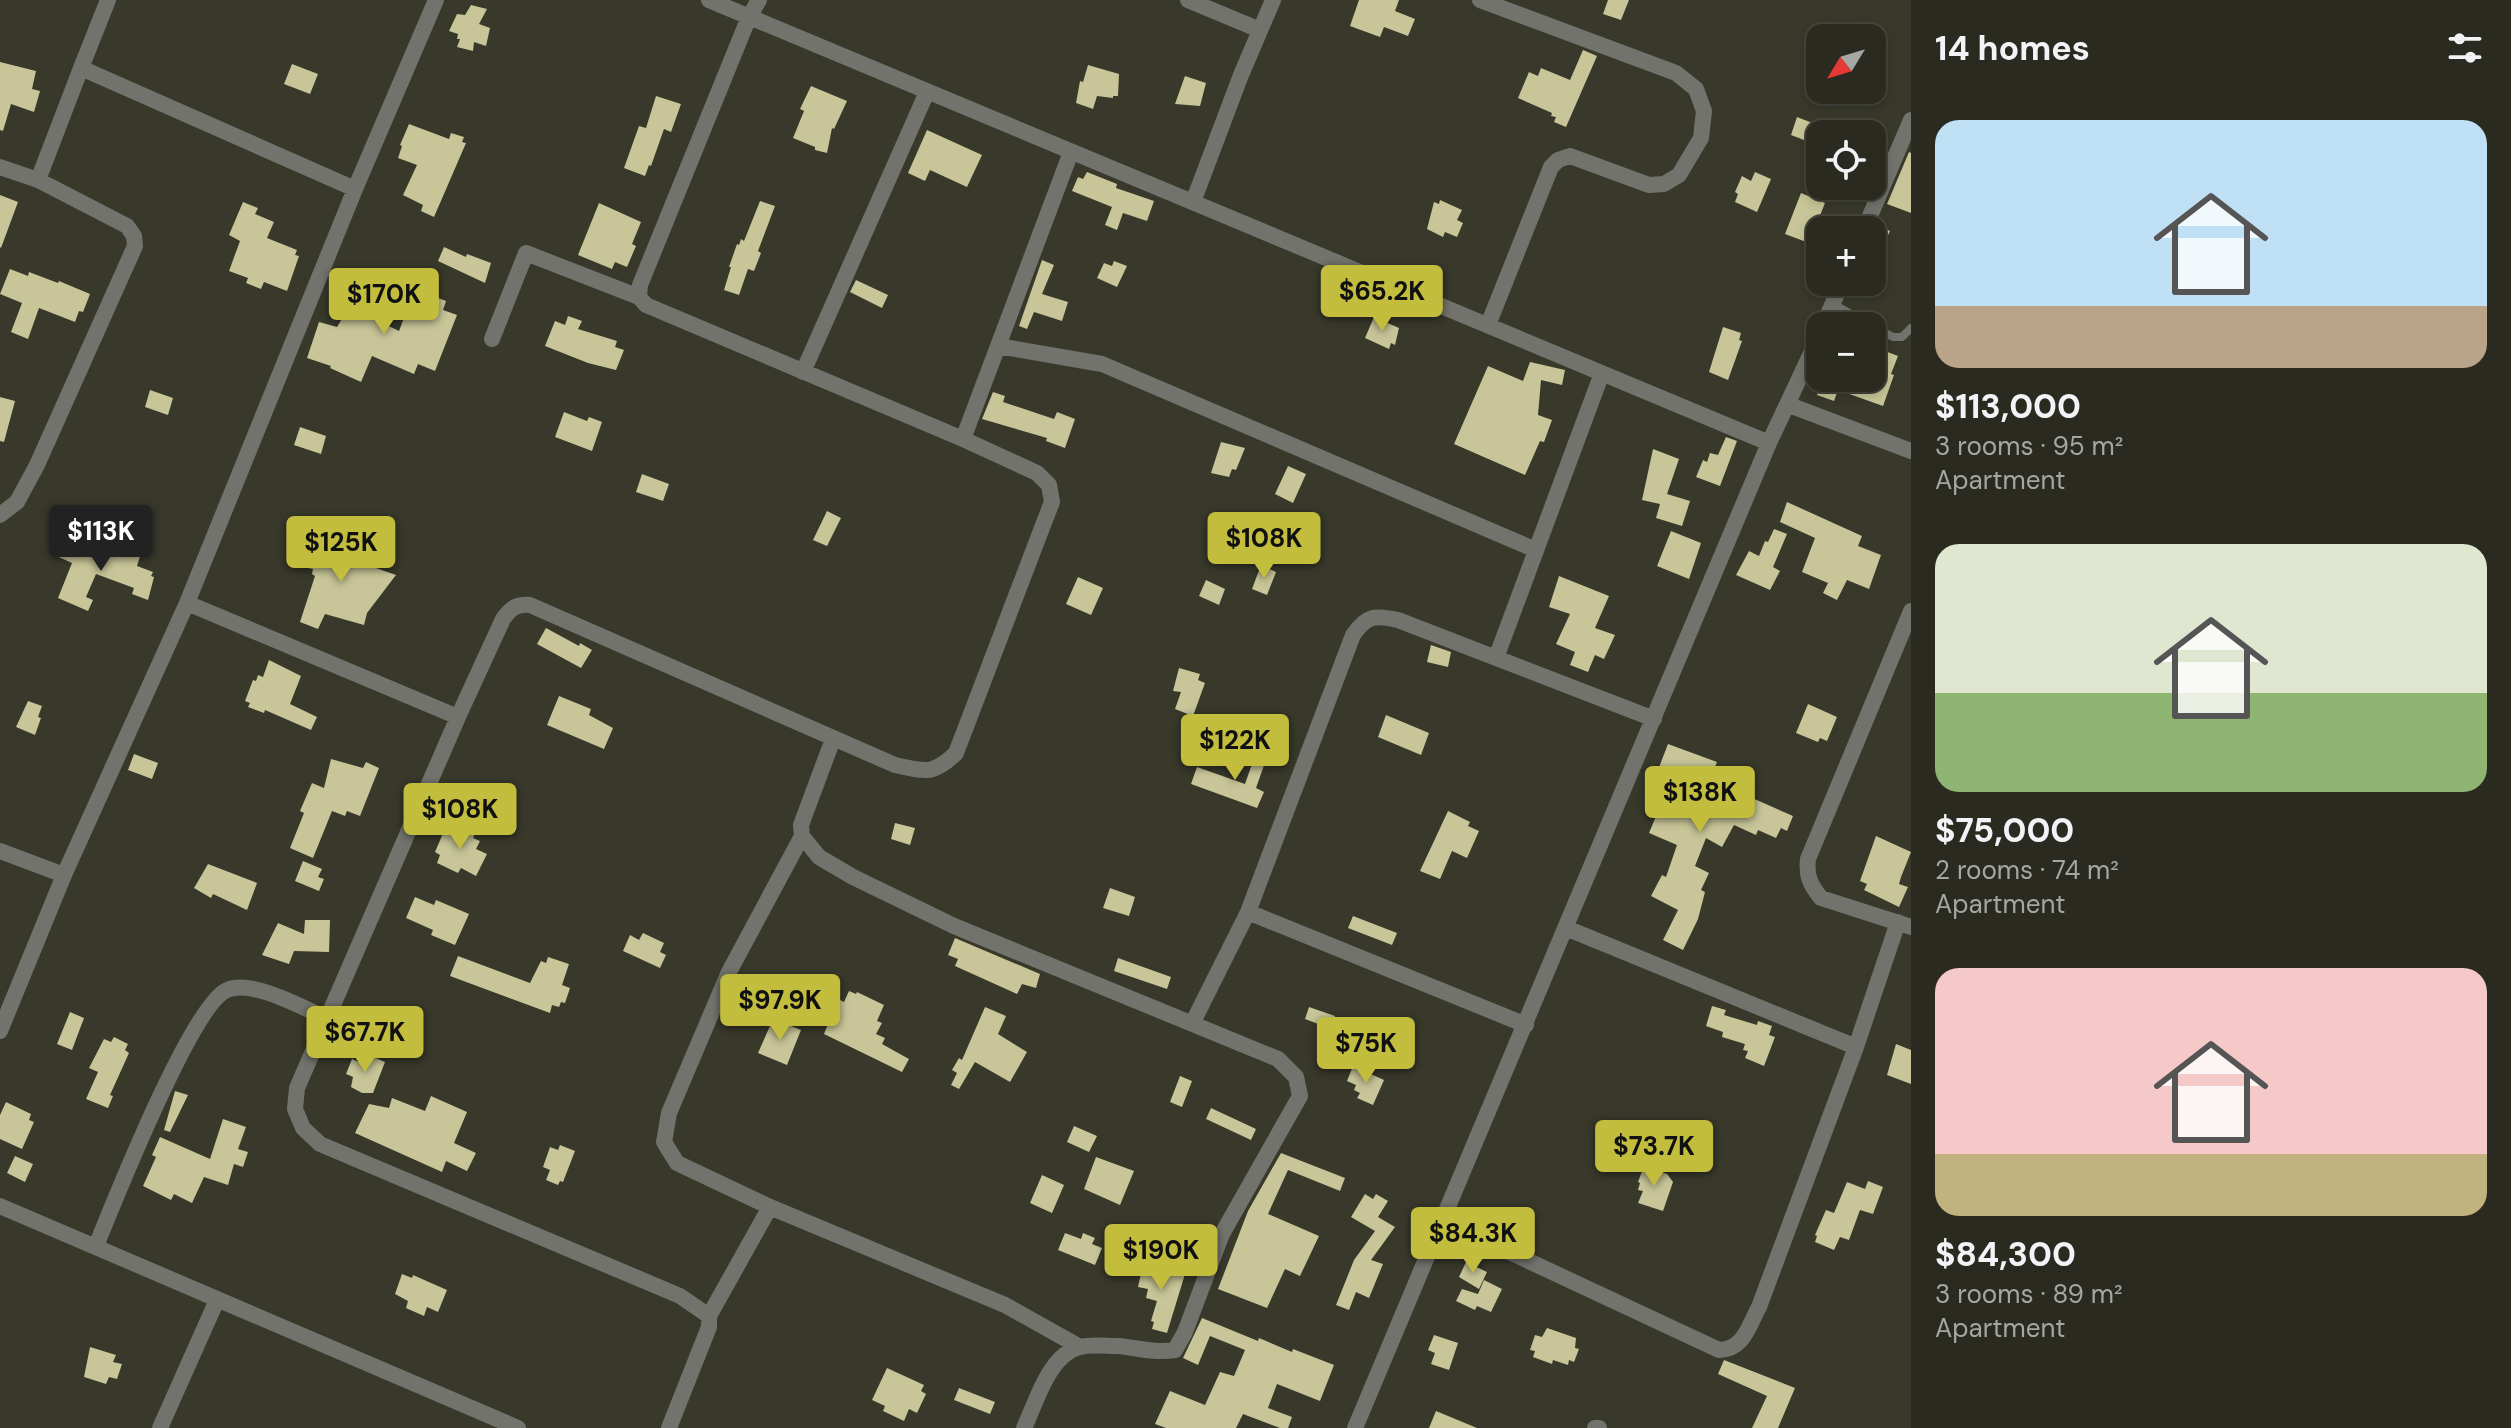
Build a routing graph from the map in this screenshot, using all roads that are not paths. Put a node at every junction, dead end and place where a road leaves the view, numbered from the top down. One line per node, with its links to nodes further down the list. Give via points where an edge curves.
1 (108, 0): 10 (street)
2 (436, 0): 16 (street)
3 (709, 0): 8 (street)
4 (759, 0): 8 (street)
5 (1188, 0): 9 (street)
6 (1273, 0): 9 (street)
7 (1480, 0): 23 (street, via 1676,73 1696,89 1704,111 1701,138 1679,175 1664,184 1649,185 1570,156 1558,160)
8 (749, 17): 11 (street); 20 (street)
9 (1260, 30): 17 (street)
10 (81, 68): 15 (street); 16 (street)
11 (927, 92): 13 (street); 28 (street)
12 (1911, 120): 18 (street)
13 (1071, 152): 17 (street); 26 (street)
14 (0, 167): 15 (street)
15 (38, 180): 34 (street, via 127,226 135,246 37,465 17,502)
16 (355, 189): 36 (street)
17 (1193, 202): 23 (street)
18 (1870, 216)
19 (1836, 296): 21 (street)
20 (639, 297): 25 (street, via 526,253); 28 (street, via 646,305)
21 (1833, 304): 22 (street); 24 (lane, via 1893,337)
22 (1829, 312)
23 (1488, 325): 29 (street)
24 (1910, 330)
25 (492, 339)
26 (998, 346): 31 (street); 35 (street, via 1102,364)
27 (1806, 366): 30 (street)
28 (803, 372): 31 (street)
29 (1602, 373): 32 (street); 35 (street)
30 (1789, 405): 32 (street); 33 (street)
31 (963, 439): 41 (street, via 1037,473 1049,485 1052,502 956,753 942,767 923,771)
32 (1769, 443): 40 (street)
33 (1911, 451)
34 (0, 515)
35 (1536, 550): 38 (street)
36 (187, 603): 39 (street); 44 (street)
37 (1911, 611): 46 (street, via 1808,859 1807,873 1821,898)
38 (1496, 658): 40 (street); 45 (street, via 1398,620 1380,616 1363,621 1353,635)
39 (458, 717): 41 (street, via 503,619 518,604); 48 (street)
40 (1654, 719): 47 (street)
41 (833, 739): 42 (street, via 801,825)
42 (802, 836): 49 (street, via 819,857 954,926); 54 (street, via 729,972 669,1113 664,1142 677,1163)
43 (0, 851): 44 (street)
44 (64, 875): 51 (street)
45 (1248, 912): 49 (street); 50 (street)
46 (1905, 925): 52 (street)
47 (1566, 928): 50 (street); 52 (street)
48 (326, 1018): 56 (street, via 253,987 228,989 211,1003 155,1106); 58 (street, via 297,1088 295,1109 303,1128 320,1144 680,1296)
49 (1193, 1022): 59 (street, via 1278,1059 1296,1077 1300,1096 1222,1234 1175,1350)
50 (1526, 1025): 55 (street)
51 (0, 1031)
52 (1856, 1047): 55 (street, via 1759,1307 1732,1349 1719,1350)
53 (0, 1206): 56 (street)
54 (770, 1207): 58 (street); 59 (street, via 1005,1305)
55 (1443, 1221): 64 (street)
56 (96, 1246): 57 (street)
57 (217, 1300): 60 (street); 61 (street)
58 (709, 1316): 62 (street)
59 (1080, 1347): 63 (street, via 1054,1366)
60 (160, 1428)
61 (518, 1428)
62 (669, 1428)
63 (1024, 1428)
64 (1355, 1428)

